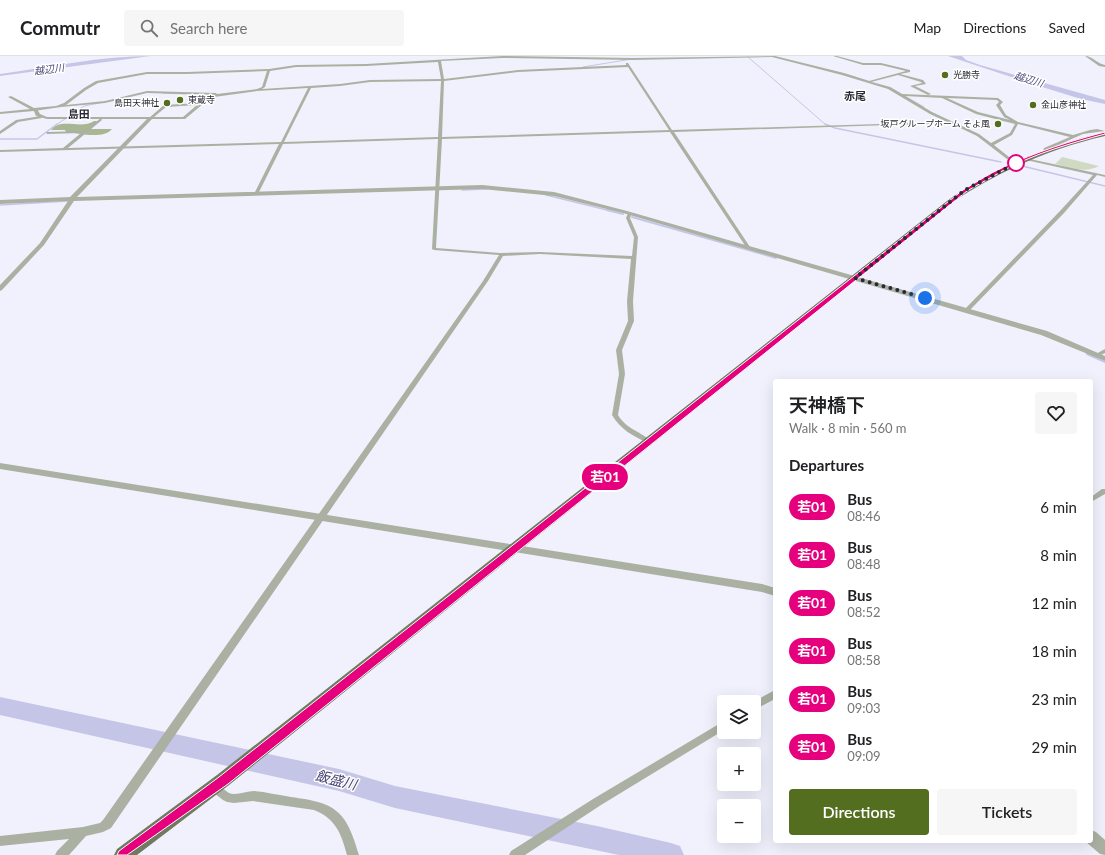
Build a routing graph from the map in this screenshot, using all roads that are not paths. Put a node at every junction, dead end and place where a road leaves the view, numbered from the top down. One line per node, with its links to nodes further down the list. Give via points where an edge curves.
1 (518, 56): 5 (street); 8 (street)
2 (772, 56): 7 (street); 15 (street)
3 (834, 56): 13 (street, via 863,64 881,64 909,71)
4 (1086, 56): 11 (street)
5 (474, 57): 9 (street)
6 (633, 57): 7 (street); 8 (street)
7 (686, 57)
8 (625, 58): 10 (street)
9 (438, 61): 12 (street, via 296,66); 14 (street)
10 (629, 66): 14 (street, via 518,72); 32 (street)
11 (1105, 66)
12 (269, 70): 17 (street, via 263,87); 24 (street, via 150,73 102,80)
13 (897, 74): 15 (street); 20 (street, via 922,81 925,83 912,86)
14 (443, 80): 16 (street, via 370,81); 38 (street)
15 (870, 81): 19 (street)
16 (310, 87): 17 (street); 39 (street)
17 (258, 90): 18 (street)
18 (226, 95): 23 (street, via 213,96); 24 (street, via 147,92 105,102)
19 (903, 95): 20 (street); 30 (street)
20 (931, 95): 21 (street)
21 (941, 96): 31 (street, via 977,113); 31 (street, via 998,98 1001,102 998,105 1005,116)
22 (10, 97): 25 (street)
23 (200, 104): 28 (street, via 165,106); 28 (street, via 184,118)
24 (60, 106): 25 (street)
25 (34, 110): 26 (street); 27 (street)
26 (0, 112)
27 (41, 117): 29 (street); 35 (street, via 17,121)
28 (151, 118): 29 (street); 41 (street)
29 (101, 119): 33 (street)
30 (951, 123): 32 (street); 40 (street, via 978,135)
31 (1017, 123): 37 (street); 40 (street, via 1011,134)
32 (670, 131): 38 (street); 53 (street)
33 (85, 132): 36 (street); 42 (street)
34 (1104, 132): 37 (street, via 1097,130); 44 (main road)
35 (0, 133)
36 (47, 133)
37 (1075, 137): 44 (street)
38 (440, 138): 39 (street); 48 (street)
39 (282, 143): 41 (street); 49 (street)
40 (991, 145): 45 (street, via 1008,158)
41 (121, 148): 42 (street); 50 (street)
42 (63, 150): 43 (street)
43 (0, 151)
44 (1045, 151): 45 (main road)
45 (1023, 160): 46 (street); 56 (main road, via 965,190)
46 (1096, 174): 47 (street); 58 (street)
47 (1105, 176)
48 (438, 190): 49 (street); 52 (street, via 482,187 527,190 562,196); 54 (street, via 434,249)
49 (256, 194): 50 (street)
50 (72, 199): 51 (street); 57 (street, via 42,244)
51 (0, 202)
52 (630, 214): 53 (street); 55 (street, via 628,218 636,237)
53 (748, 247): 56 (street)
54 (502, 254): 55 (street, via 540,252); 65 (street)
55 (634, 258): 61 (street, via 631,321 619,350 622,374 615,415 627,429)
56 (855, 278): 58 (street); 61 (main road)
57 (0, 289)
58 (967, 310): 60 (street, via 1044,333)
59 (1105, 351): 60 (street)
60 (1101, 357)
61 (649, 442): 66 (main road)
62 (0, 466): 65 (street)
63 (1105, 491): 64 (street)
64 (1093, 499)
65 (320, 518): 66 (street); 72 (street, via 108,824)
66 (514, 548): 67 (street); 71 (main road)
67 (773, 591)
68 (773, 695): 69 (street)
69 (761, 702)
70 (717, 729): 79 (street)
71 (219, 784): 77 (main road); 78 (street, via 227,797 254,796 324,808 345,828)
72 (83, 832): 74 (street); 76 (street)
73 (1093, 839): 75 (street)
74 (0, 841)
75 (1105, 849)
76 (60, 855)
77 (123, 855)
78 (353, 855)
79 (515, 855)

